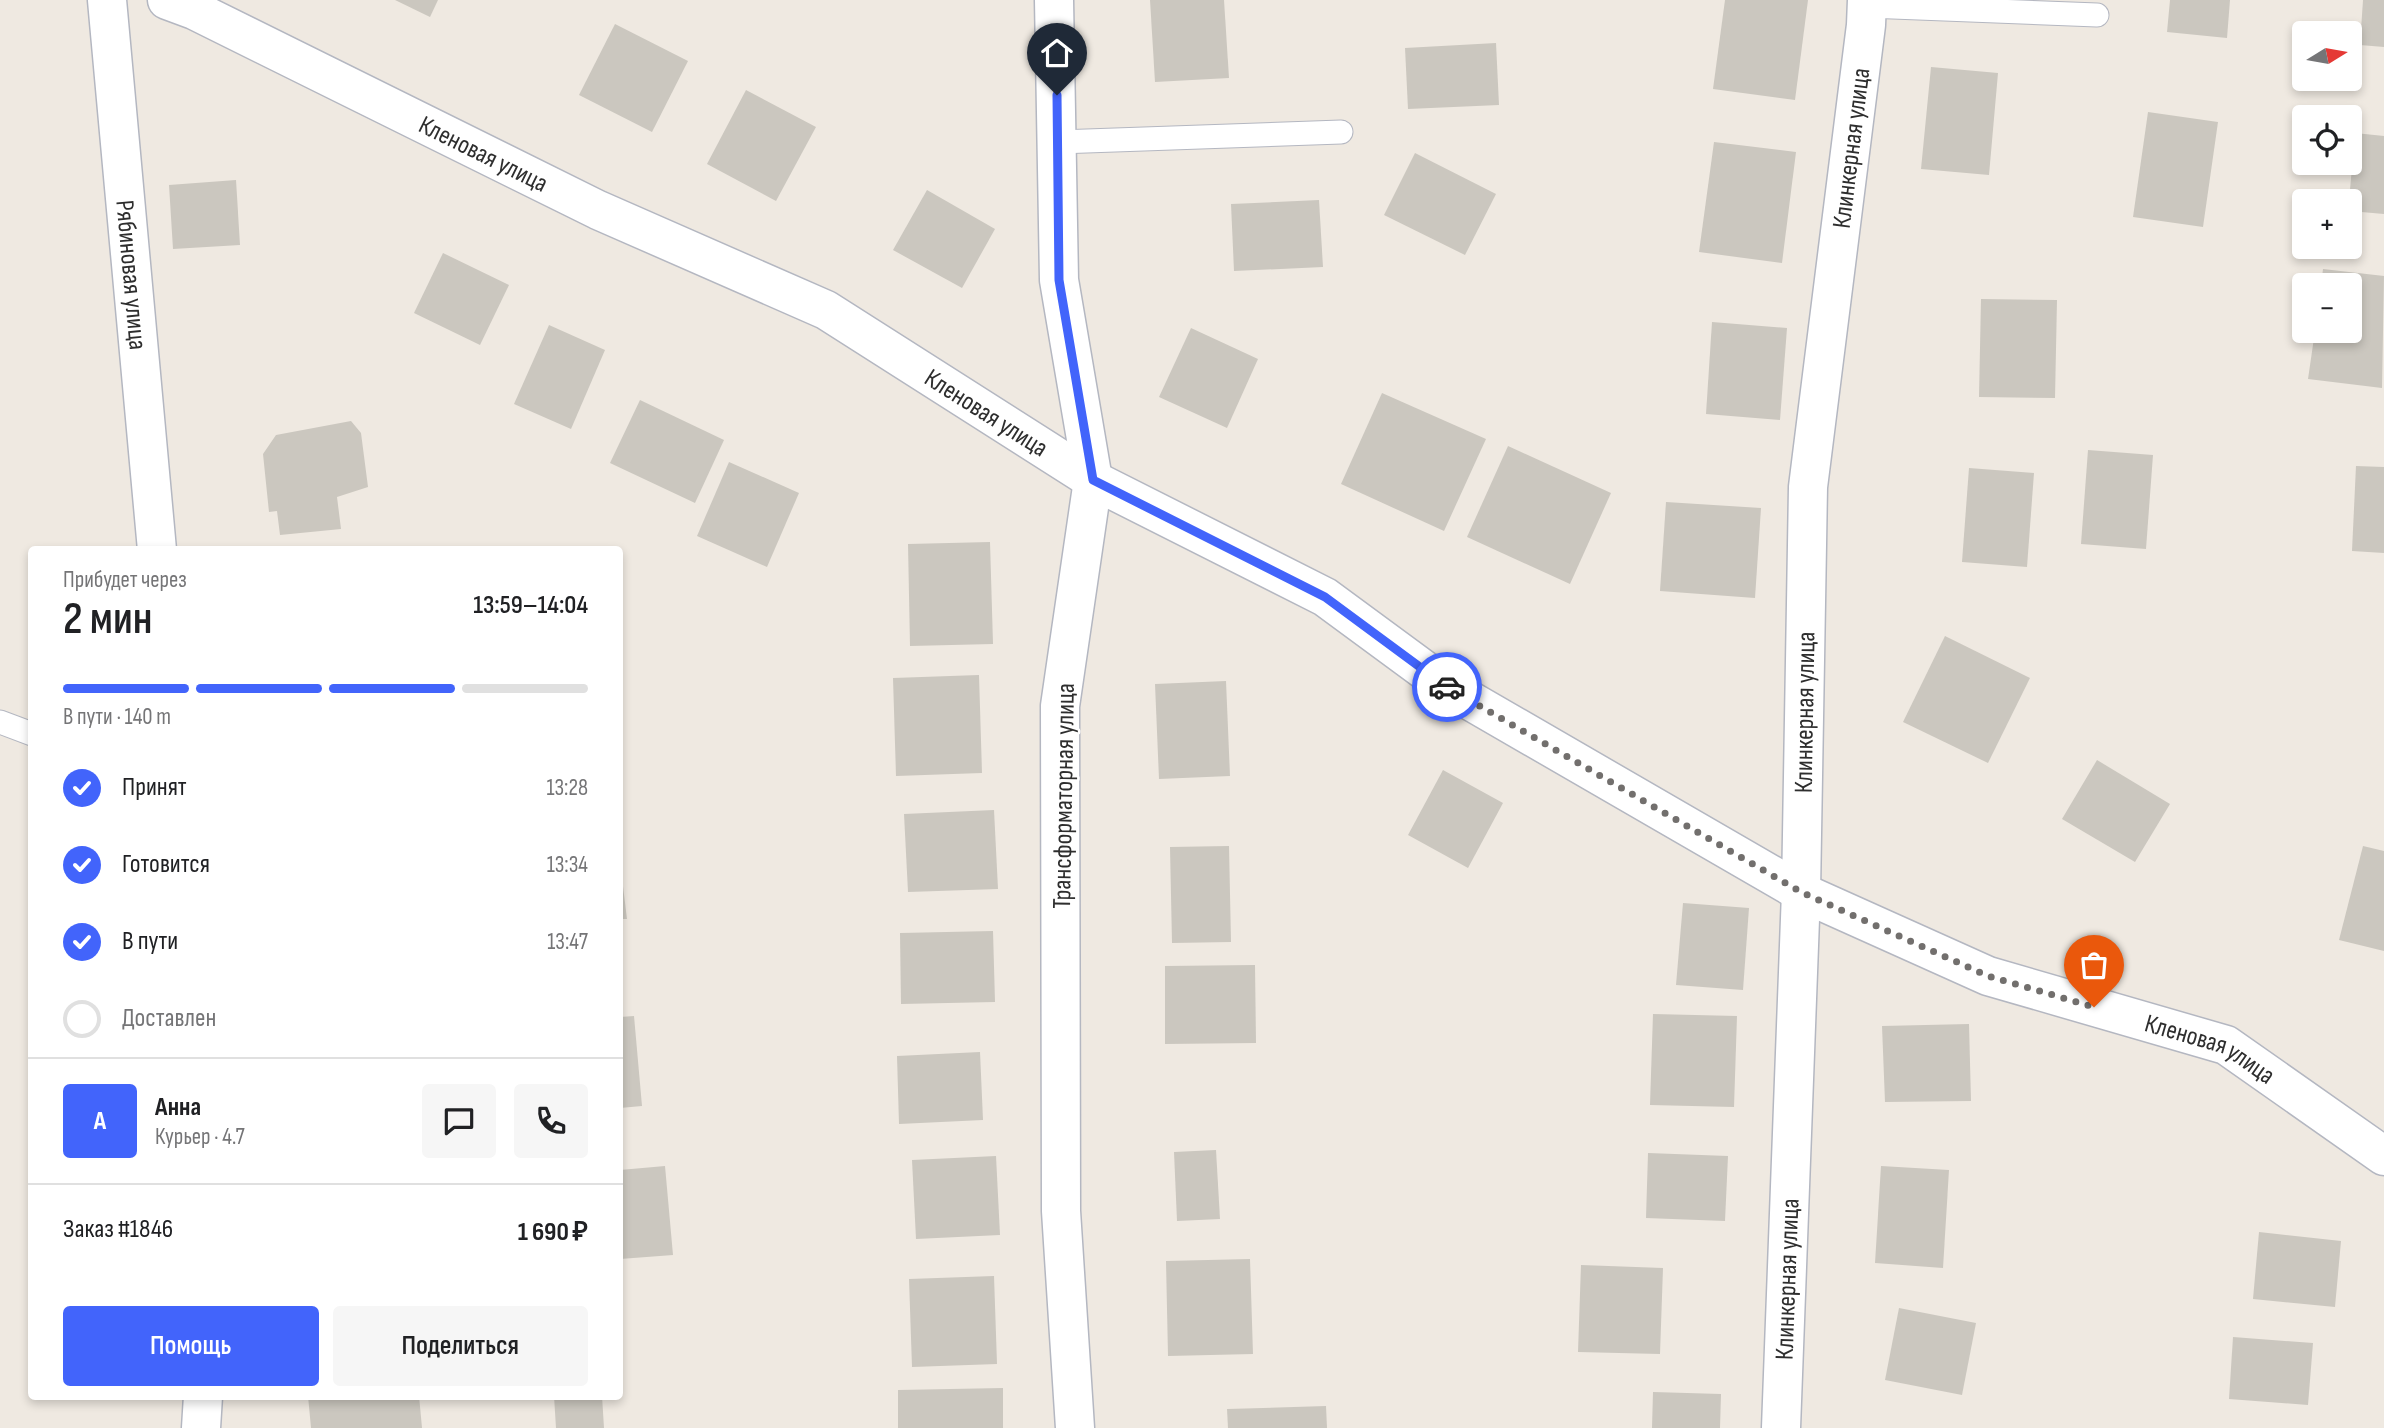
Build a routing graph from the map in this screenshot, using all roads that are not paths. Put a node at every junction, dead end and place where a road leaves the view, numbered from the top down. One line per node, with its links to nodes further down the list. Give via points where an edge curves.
1 (107, 0): 9 (street, Рябиновая улица)
2 (167, 0): 8 (street, Кленовая улица, via 598,210 826,310)
3 (1054, 0): 7 (street, Трансформаторная улица)
4 (1867, 3): 5 (lane); 12 (street, Клинкерная улица, via 1808,487)
5 (2097, 15)
6 (1341, 132): 7 (lane)
7 (1058, 142): 8 (street, Трансформаторная улица, via 1059,280)
8 (1093, 480): 12 (street, Кленовая улица, via 1325,597 1450,689); 16 (street, Трансформаторная улица, via 1059,706 1061,1211)
9 (157, 546)
10 (0, 722): 11 (lane)
11 (28, 732)
12 (1801, 892): 13 (street, Кленовая улица, via 1988,976 2226,1045); 17 (street, Клинкерная улица)
13 (2384, 1156)
14 (203, 1400): 15 (street)
15 (201, 1428)
16 (1075, 1428)
17 (1781, 1428)

